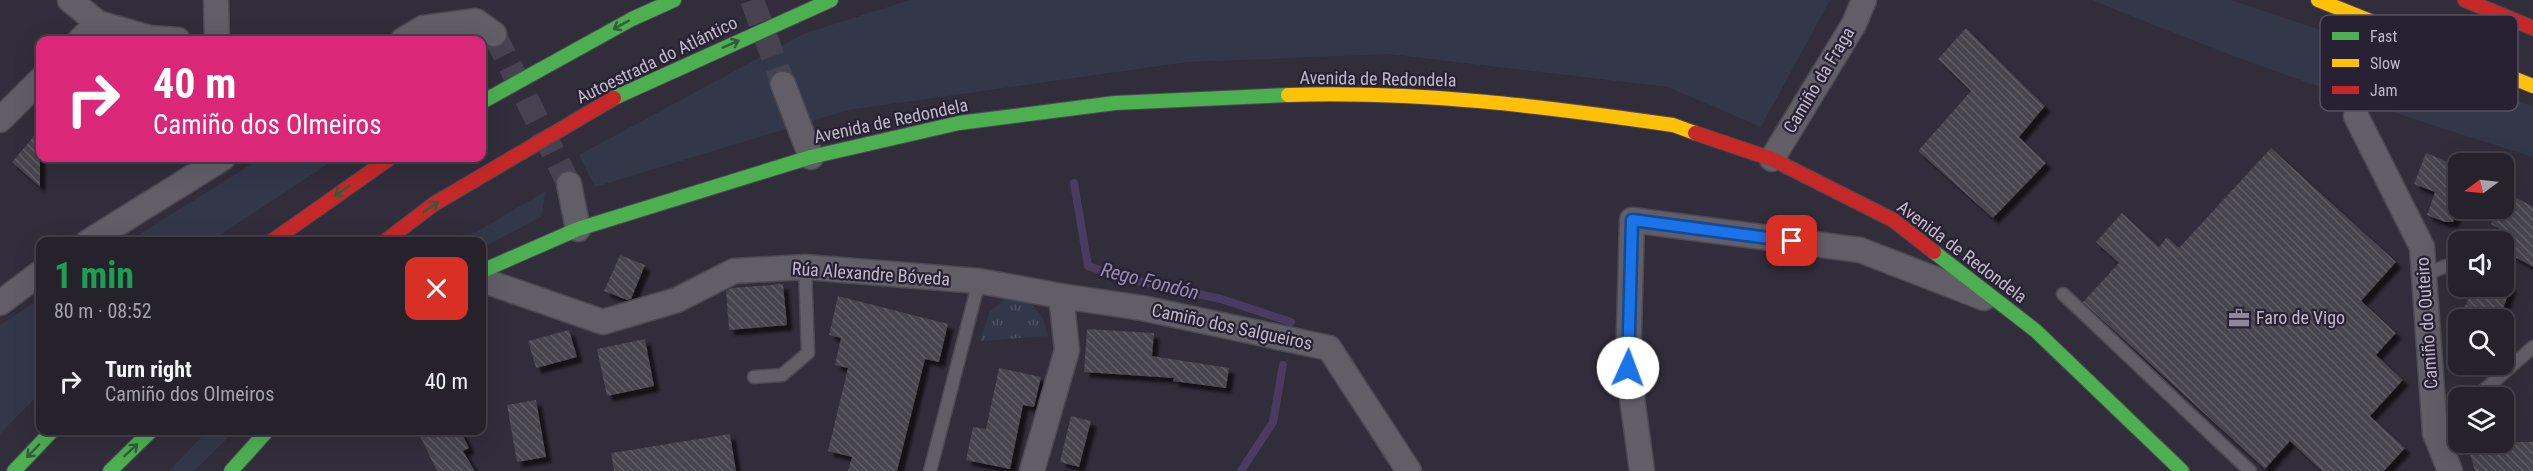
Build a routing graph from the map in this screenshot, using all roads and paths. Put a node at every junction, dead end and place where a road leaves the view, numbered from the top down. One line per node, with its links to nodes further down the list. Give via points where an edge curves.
1 (70, 0): 11 (street)
2 (216, 0): 16 (street)
3 (674, 0): 22 (highway, one-way to 22)
4 (831, 0): 33 (highway, Autoestrada do Atlántico, one-way to 4, via 434,204 614,98)
5 (1864, 0): 26 (street, Camiño da Fraga, via 1854,24)
6 (2318, 0): 8 (highway)
7 (2465, 0): 9 (highway)
8 (2356, 15)
9 (2501, 15)
10 (2518, 22): 12 (highway)
11 (98, 23): 14 (street); 15 (street)
12 (2533, 28)
13 (494, 34): 17 (street, via 476,21 423,28)
14 (84, 36)
15 (143, 36)
16 (217, 36)
17 (410, 36)
18 (2518, 80): 21 (highway)
19 (36, 84): 24 (street)
20 (783, 84): 25 (street)
21 (2533, 86)
22 (486, 100)
23 (2356, 116): 47 (street, Camiño do Outeiro, via 2435,270)
24 (0, 120)
25 (811, 157): 26 (highway, Avenida de Redondela, via 959,123 1115,103 1341,93 1519,103 1673,125); 30 (highway, Avenida de Redondela)
26 (1772, 159): 42 (highway, Avenida de Redondela, via 1893,220)
27 (217, 162): 31 (street)
28 (384, 162): 32 (highway, one-way to 32)
29 (569, 184): 30 (street)
30 (578, 229): 35 (highway, Avenida de Redondela)
31 (96, 237)
32 (278, 237)
33 (391, 237)
34 (805, 267): 37 (street, Rúa Alexandre Bóveda, via 734,272 677,300 603,322); 38 (street, Rúa Alexandre Bóveda); 44 (lane, via 808,353 782,375)
35 (486, 269)
36 (36, 276): 41 (street)
37 (486, 281)
38 (979, 281): 40 (street, Rúa Alexandre Bóveda); 54 (lane)
39 (2063, 294): 59 (lane)
40 (1061, 297): 55 (street, via 1067,350); 56 (street, Camiño dos Salgueiros, via 1142,308 1329,348)
41 (0, 303)
42 (2004, 305): 57 (street, via 1860,250 1632,220 1628,368); 58 (highway, Avenida de Redondela)
43 (2533, 347): 45 (lane)
44 (754, 377)
45 (2488, 387)
46 (2448, 421): 47 (lane)
47 (2435, 432): 60 (street, Camiño do Outeiro)
48 (48, 435): 51 (highway, one-way to 51)
49 (148, 435): 52 (highway, one-way to 49)
50 (263, 435): 53 (highway)
51 (14, 471)
52 (110, 471)
53 (231, 471)
54 (930, 471)
55 (1032, 471)
56 (1409, 471)
57 (1642, 471)
58 (2182, 471)
59 (2250, 471)
60 (2450, 471)

